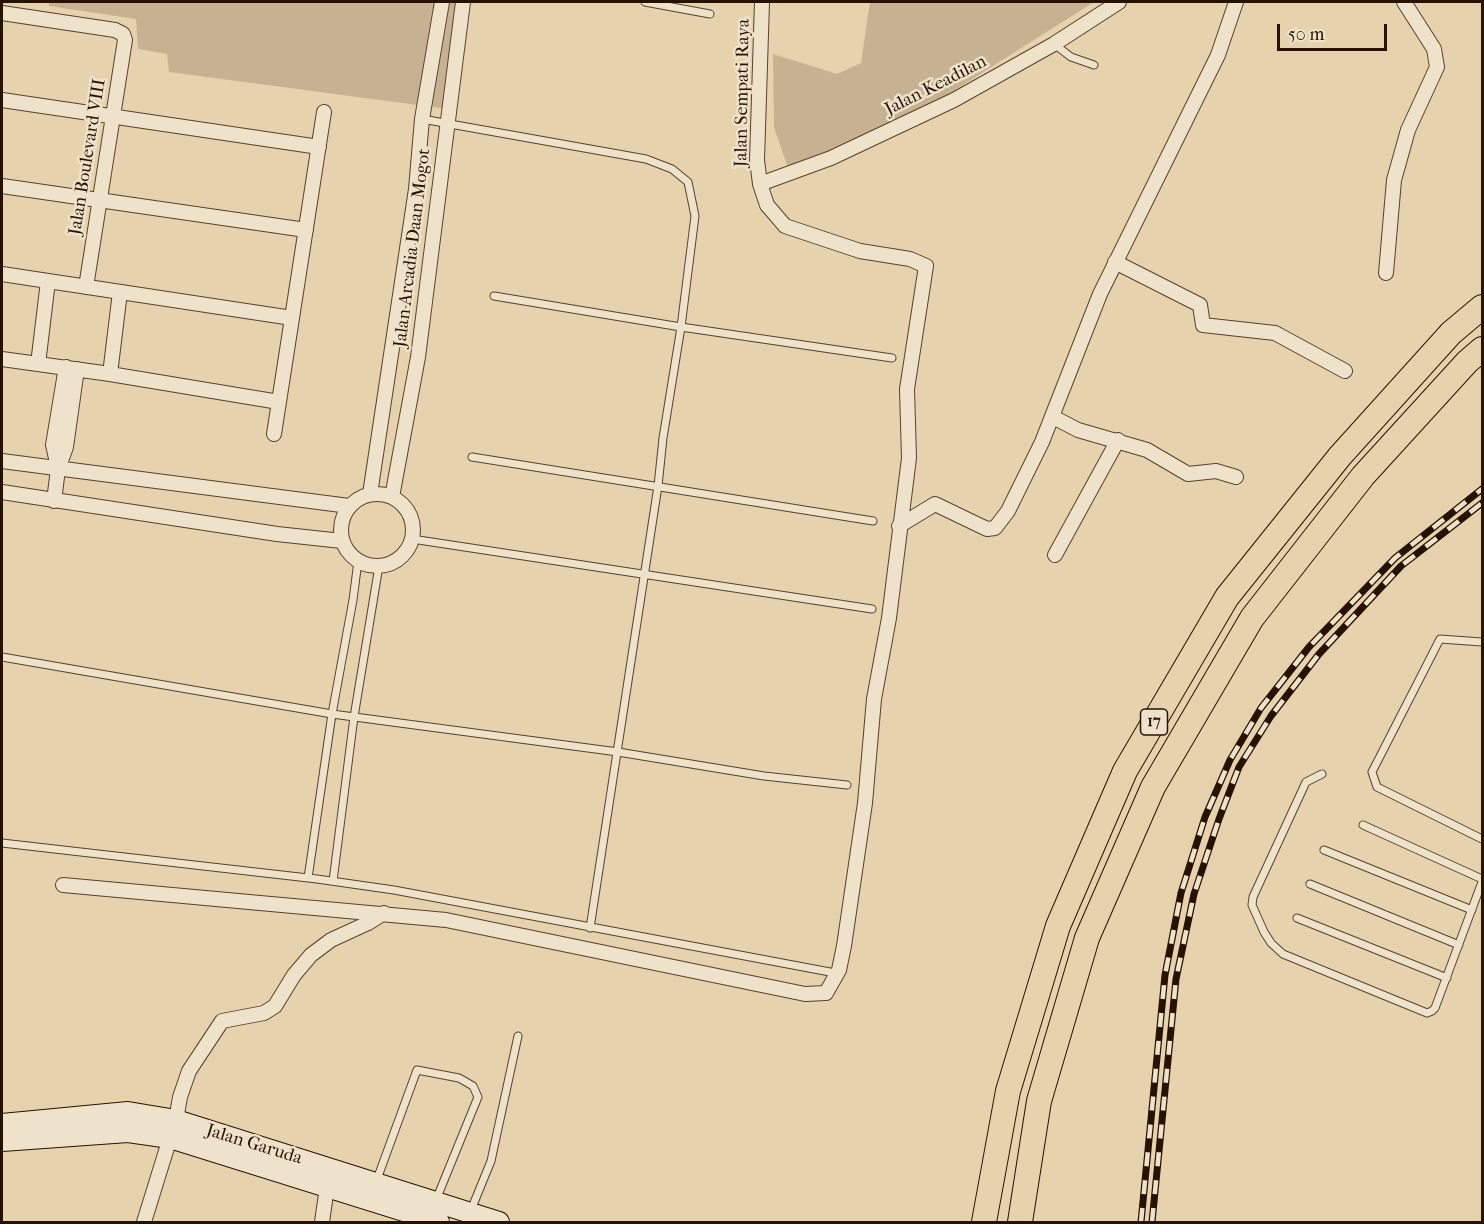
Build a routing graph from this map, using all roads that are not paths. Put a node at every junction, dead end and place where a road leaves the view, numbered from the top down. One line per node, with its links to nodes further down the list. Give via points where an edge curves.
1 (442, 2): 15 (street, Jalan Arcadia Daan Mogot)
2 (463, 2): 16 (street, Jalan Arcadia Daan Mogot)
3 (645, 2): 9 (lane)
4 (762, 2): 18 (street, Jalan Sempati Raya, via 757,160)
5 (1119, 2): 10 (street, Jalan Keadilan)
6 (1236, 2): 22 (street, via 1218,55)
7 (1404, 2): 23 (street, via 1434,50 1437,67 1408,130 1394,180)
8 (2, 13): 14 (street, Jalan Boulevard VIII, via 123,34)
9 (710, 14)
10 (1054, 44): 11 (lane, via 1071,57); 18 (street, Jalan Keadilan, via 954,100 831,158)
11 (1094, 64)
12 (2, 100): 14 (street)
13 (324, 112): 17 (street)
14 (111, 117): 17 (street); 20 (street, Jalan Boulevard VIII)
15 (422, 119): 16 (lane); 49 (street, Jalan Arcadia Daan Mogot, via 416,189)
16 (446, 124): 31 (lane, via 646,159 672,169 688,182 695,216); 50 (street, Jalan Arcadia Daan Mogot, via 418,357)
17 (319, 147): 21 (street)
18 (760, 184): 54 (street, Jalan Sempati Raya, via 767,205 785,226 860,251 910,259 926,266 907,389 909,458)
19 (2, 186): 20 (street)
20 (98, 200): 21 (street); 26 (street, Jalan Boulevard VIII)
21 (306, 230): 30 (street)
22 (1115, 262): 37 (street, via 1200,305 1203,325 1275,333); 40 (street)
23 (1386, 273)
24 (2, 274): 25 (street)
25 (48, 281): 26 (street); 35 (street)
26 (86, 287): 27 (street)
27 (120, 292): 30 (street); 38 (street)
28 (494, 296): 31 (lane)
29 (1482, 307): 96 (highway, 17, via 1450,333 1340,456 1227,597 1125,771 1058,926 1008,1091)
30 (292, 318): 39 (street)
31 (681, 327): 33 (lane); 47 (lane)
32 (1482, 349): 97 (highway, 17, via 1363,476 1252,618 1152,787 1084,949 1039,1101)
33 (892, 358)
34 (2, 359): 35 (street)
35 (38, 364): 36 (street)
36 (71, 368): 38 (street); 45 (street)
37 (1345, 371)
38 (110, 374): 39 (street)
39 (279, 402): 41 (street)
40 (1053, 417): 42 (street, via 1078,430); 54 (street, via 1008,511 995,528 987,529 935,504)
41 (274, 434)
42 (1118, 440): 46 (street, via 1147,450 1188,474 1216,471); 57 (street)
43 (472, 457): 47 (lane)
44 (2, 461): 45 (street)
45 (58, 469): 51 (street); 52 (street)
46 (1236, 477)
47 (658, 486): 53 (lane); 60 (lane)
48 (2, 492): 51 (street)
49 (370, 494): 50 (street); 52 (street)
50 (392, 497): 55 (street, via 405,507 412,522)
51 (54, 501): 56 (street)
52 (349, 506): 56 (street, via 342,523)
53 (873, 521)
54 (899, 526): 79 (street, via 844,946 839,970 826,993 805,994 446,920)
55 (412, 539): 59 (street, via 393,562); 60 (lane)
56 (342, 541): 58 (street)
57 (1055, 555)
58 (358, 561): 59 (street); 64 (lane)
59 (379, 566): 65 (lane)
60 (645, 573): 61 (lane); 66 (lane)
61 (872, 609)
62 (1482, 642): 70 (lane, via 1440,639 1372,772 1377,787)
63 (2, 657): 64 (lane)
64 (333, 714): 65 (lane); 73 (lane)
65 (354, 717): 66 (lane); 75 (lane)
66 (618, 752): 68 (lane); 81 (lane)
67 (1322, 774): 84 (lane, via 1306,782 1253,897 1252,905 1264,932 1283,954 1427,1013 1436,1008)
68 (847, 785)
69 (1363, 825): 74 (lane)
70 (1482, 839)
71 (2, 843): 73 (lane)
72 (1324, 850): 78 (lane)
73 (308, 878): 75 (lane)
74 (1482, 880): 78 (lane)
75 (333, 881): 81 (lane)
76 (1310, 884): 82 (lane)
77 (63, 885): 79 (street)
78 (1472, 910): 82 (lane)
79 (384, 913): 87 (street, via 331,940 311,955 274,1006 264,1013 222,1021 189,1071)
80 (1297, 918): 84 (lane)
81 (590, 928): 83 (lane)
82 (1459, 945): 84 (lane)
83 (830, 972)
84 (1447, 978)
85 (518, 1036): 91 (lane, via 491,1161)
86 (2, 1124): 87 (main road, Jalan Garuda, via 128,1112)
87 (173, 1129): 88 (main road, Jalan Garuda); 89 (main road, Jalan Garuda); 90 (main road, Jalan Garuda); 93 (street)
88 (2, 1141)
89 (327, 1187): 90 (main road, Jalan Garuda); 94 (street)
90 (372, 1192): 92 (main road, Jalan Garuda); 92 (lane, via 417,1070 459,1078 473,1086 477,1097)
91 (470, 1214): 92 (main road, Jalan Garuda); 95 (main road, Jalan Garuda)
92 (432, 1217)
93 (144, 1222)
94 (322, 1222)
95 (498, 1222)
96 (984, 1222)
97 (1020, 1222)

